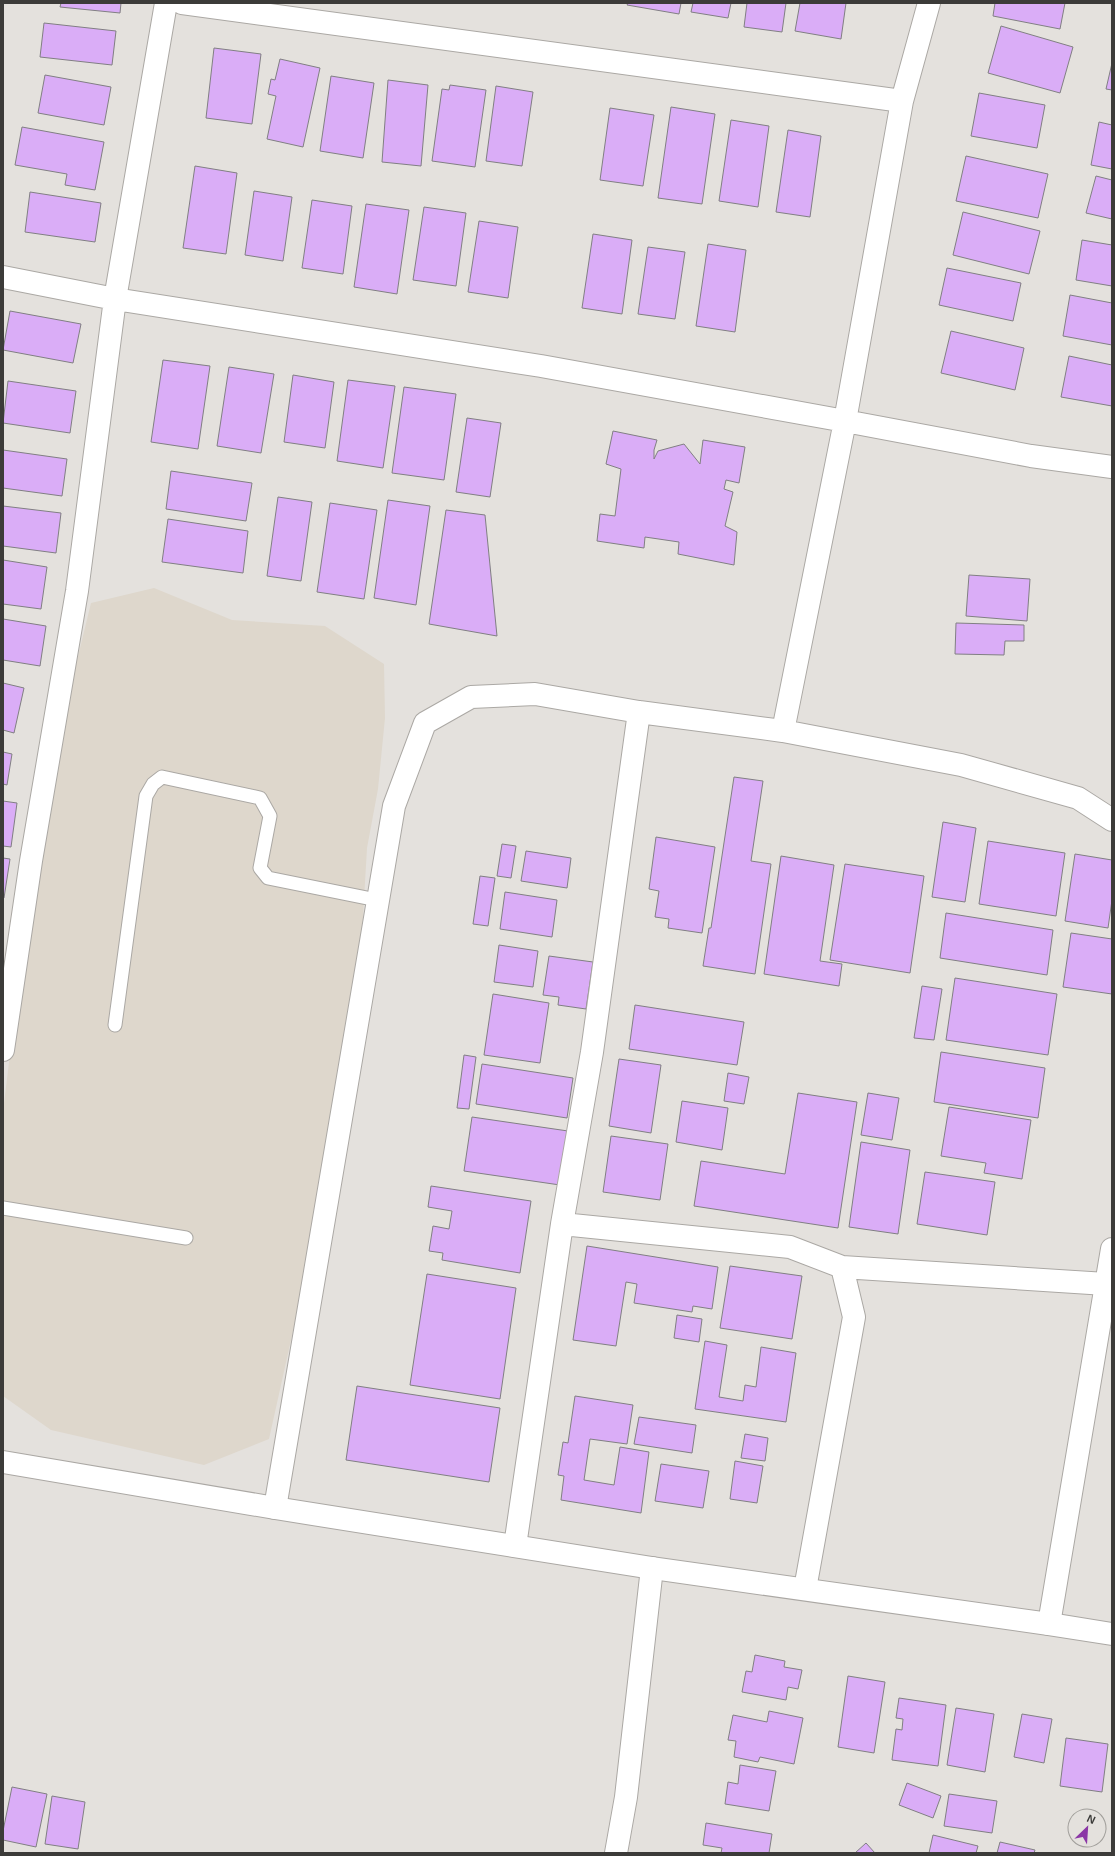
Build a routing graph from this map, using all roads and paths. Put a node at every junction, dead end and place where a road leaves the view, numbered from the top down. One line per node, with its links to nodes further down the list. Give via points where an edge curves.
1 (166, 3): 6 (street)
2 (182, 3): 4 (street)
3 (929, 3): 4 (street)
4 (902, 101): 7 (street)
5 (3, 277): 6 (street)
6 (115, 299): 7 (street, via 541,366); 14 (street, via 76,591 31,861)
7 (845, 420): 8 (street, via 1032,456); 10 (street)
8 (1112, 467)
9 (639, 712): 10 (street); 12 (street, via 535,694 471,697 425,723 394,806); 16 (street, via 592,1052)
10 (783, 731): 11 (street, via 960,765 1078,798)
11 (1112, 820)
12 (377, 900): 13 (lane, via 268,878 260,868 270,816 260,798 162,777 153,784 146,796); 22 (street)
13 (115, 1025)
14 (3, 1050)
15 (3, 1208): 17 (lane)
16 (562, 1224): 19 (street, via 790,1248); 23 (street)
17 (186, 1238)
18 (1112, 1249): 20 (street)
19 (842, 1267): 20 (street); 25 (street, via 854,1317)
20 (1106, 1284): 26 (street)
21 (3, 1462): 22 (street)
22 (275, 1508): 23 (street)
23 (515, 1546): 24 (street)
24 (652, 1568): 25 (street); 28 (street, via 626,1797)
25 (805, 1589): 26 (street)
26 (1049, 1624): 27 (street)
27 (1112, 1634)
28 (616, 1853)

